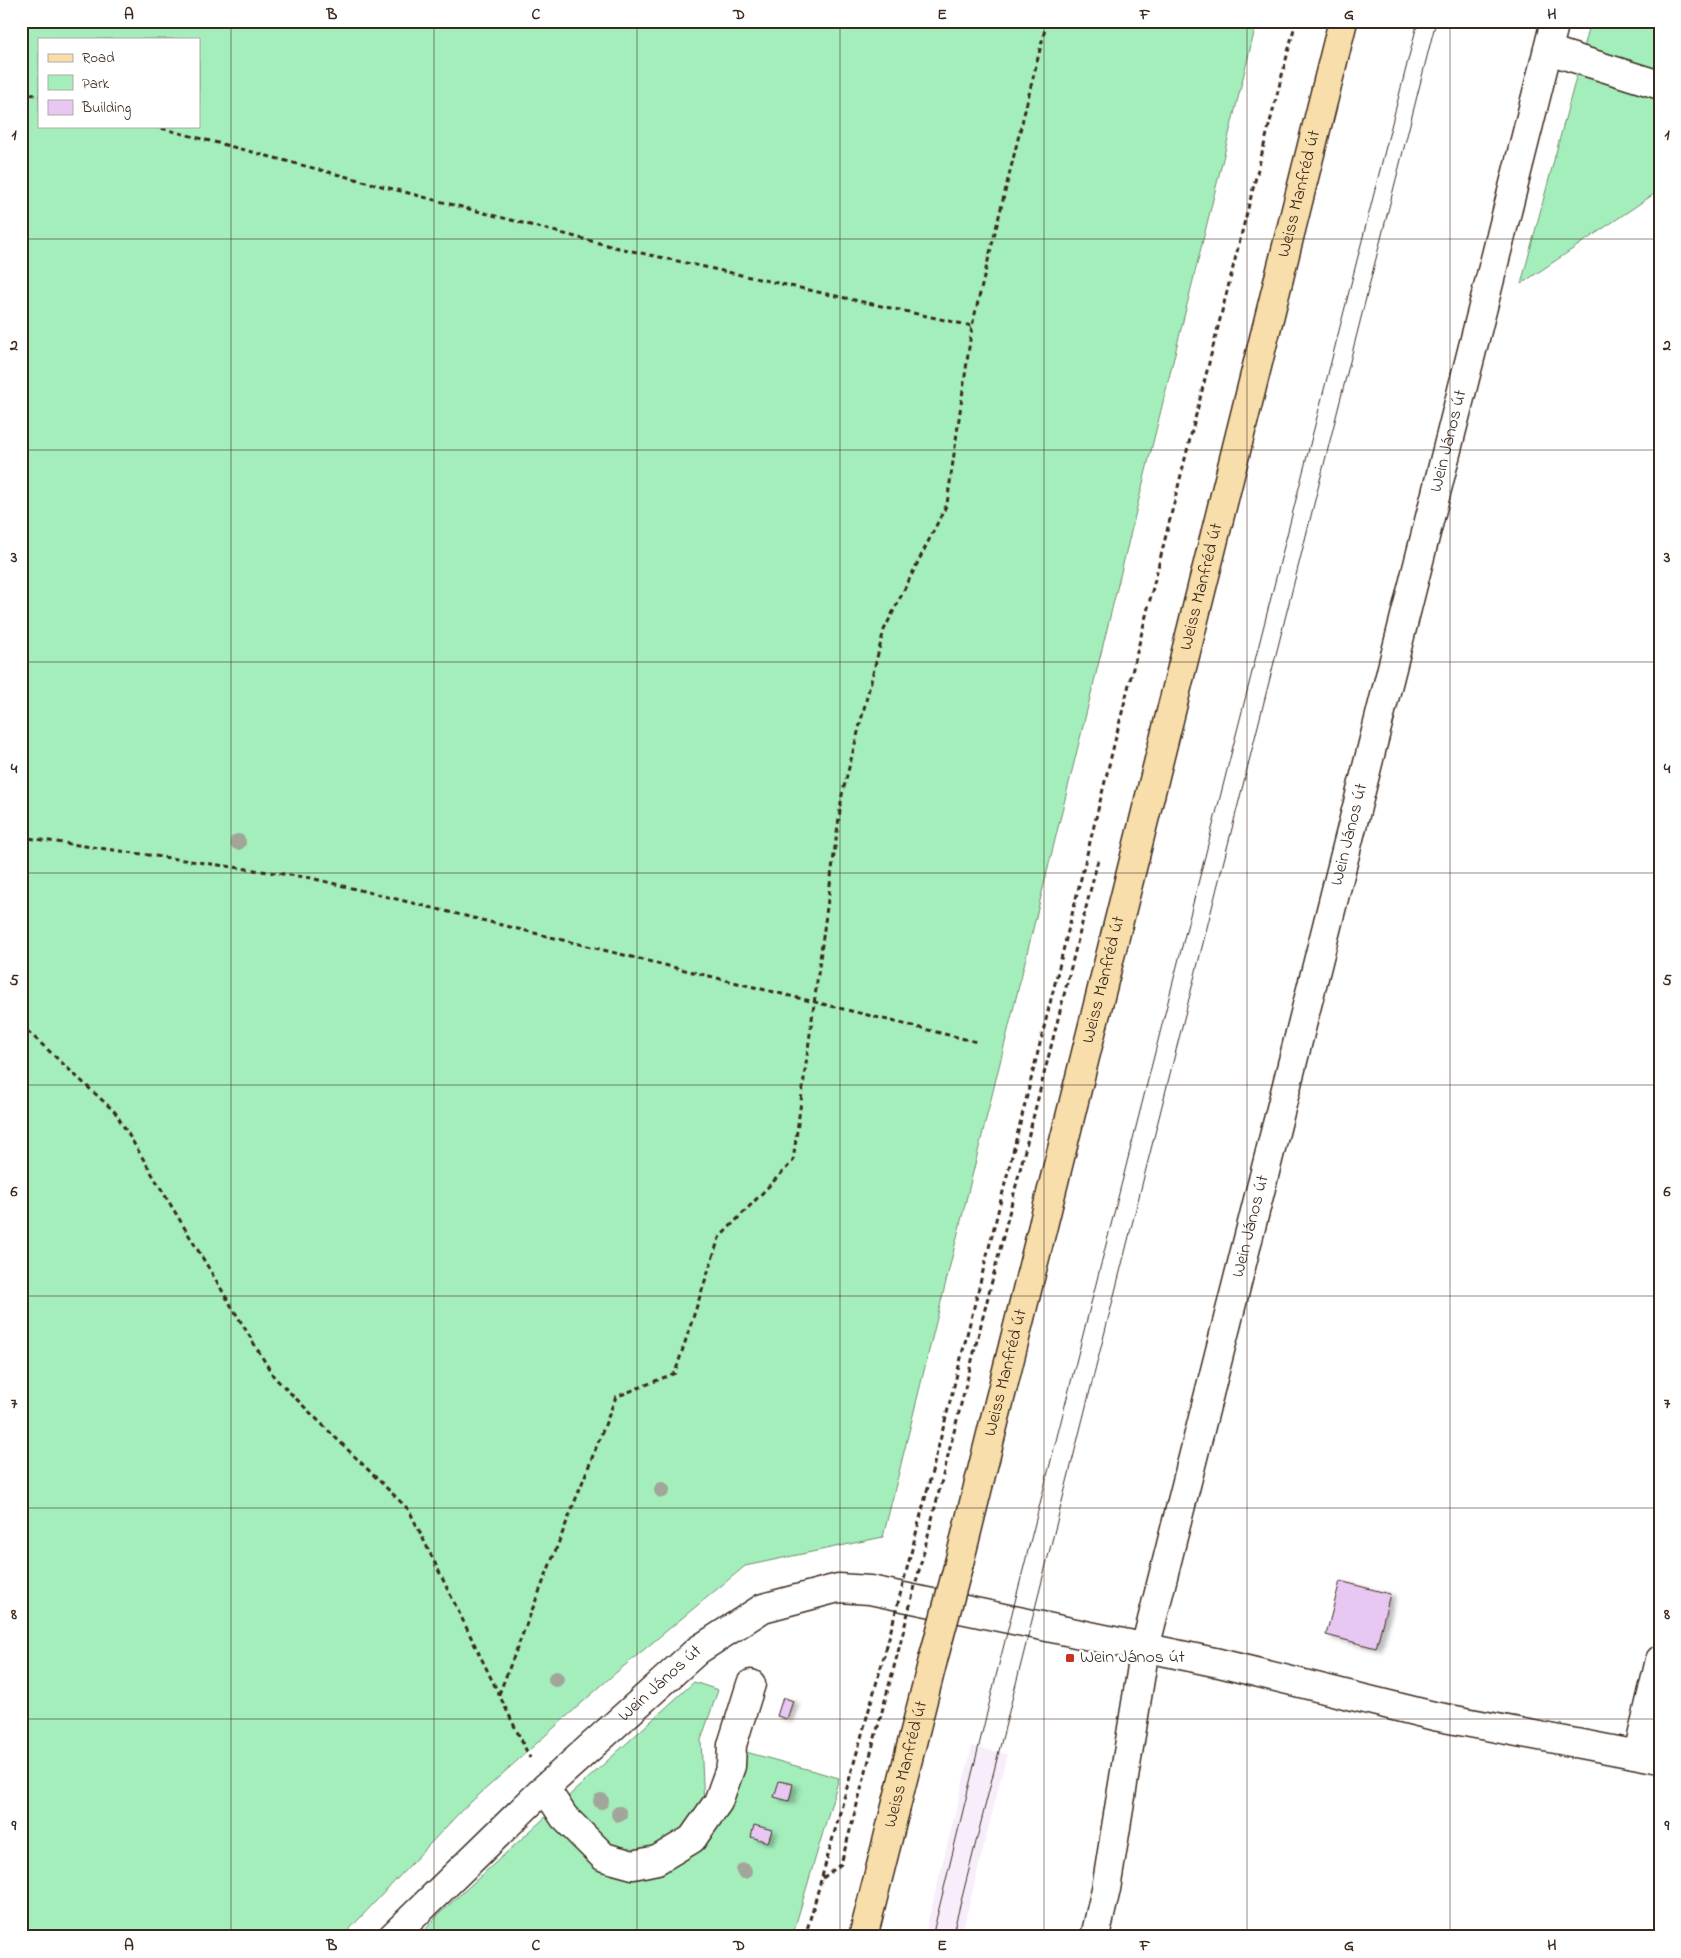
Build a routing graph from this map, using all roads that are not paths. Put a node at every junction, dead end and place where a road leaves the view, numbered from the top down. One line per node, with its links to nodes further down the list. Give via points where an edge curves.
1 (1343, 21): 11 (main road, Weiss Manfréd út, bridge)
2 (1555, 21): 3 (street, Wein János út)
3 (1548, 50): 4 (street); 5 (street, Wein János út)
4 (1660, 85)
5 (1145, 1648): 8 (street, Wein János út, via 1434,1716); 9 (street, Wein János út, via 870,1590 838,1588 763,1608 698,1650); 12 (street)
6 (1660, 1660): 8 (street)
7 (751, 1684): 9 (street, via 732,1745 731,1766 718,1802 692,1839 657,1860 633,1865 604,1857 564,1817)
8 (1649, 1756)
9 (545, 1788): 10 (street, Wein János út)
10 (392, 1937)
11 (863, 1937)
12 (1096, 1937)

